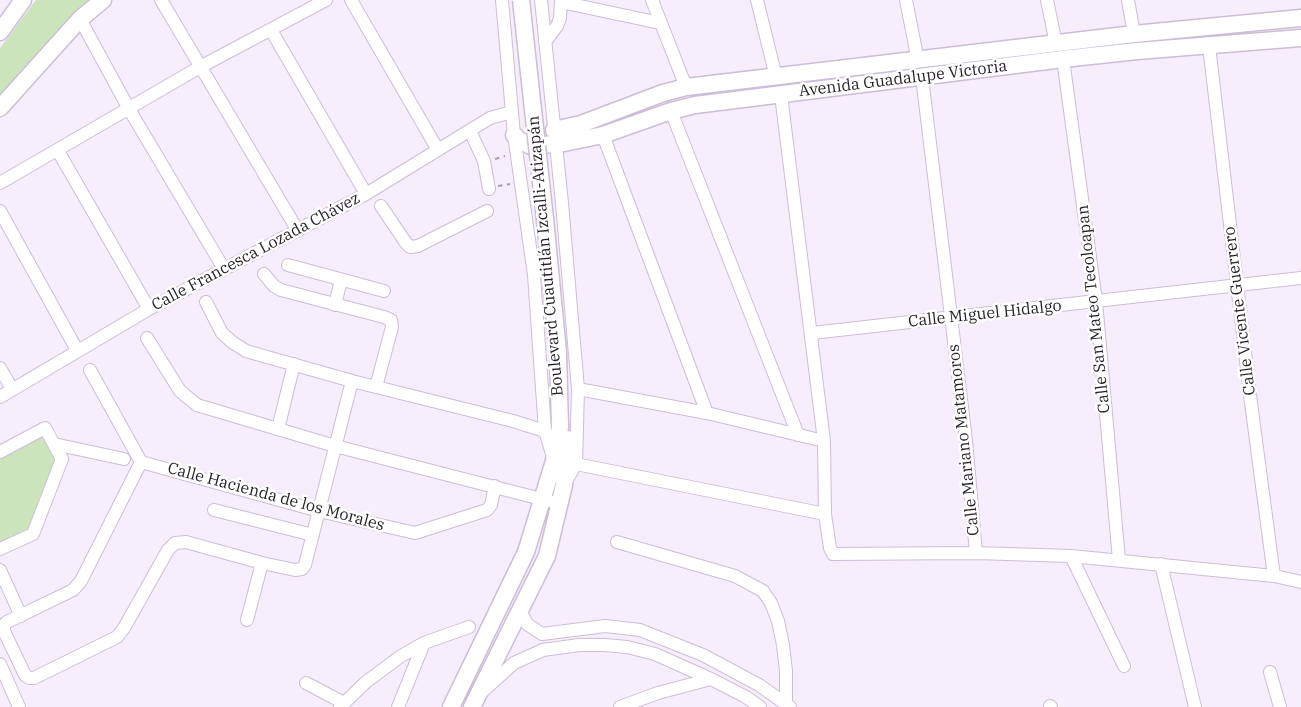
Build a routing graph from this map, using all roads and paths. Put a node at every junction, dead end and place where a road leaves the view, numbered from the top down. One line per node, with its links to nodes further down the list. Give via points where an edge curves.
1 (23, 0): 20 (main road)
2 (103, 0): 17 (main road)
3 (161, 0): 26 (street)
4 (326, 0): 19 (street)
5 (351, 0): 39 (street)
6 (502, 0): 34 (street)
7 (522, 0): 75 (main road, Boulevard Cuautitlán Izcalli-Atizapán, bridge, via 558,352)
8 (530, 0): 75 (main road, Boulevard Cuautitlán Izcalli-Atizapán, via 566,350)
9 (541, 0): 23 (street)
10 (652, 0): 18 (street)
11 (757, 0): 28 (street)
12 (906, 0): 27 (street, Calle Mariano Matamoros)
13 (1047, 0): 25 (street, Calle San Mateo Tecoloapan)
14 (1128, 0): 21 (street)
15 (561, 1): 18 (street); 23 (street, via 557,26)
16 (1301, 18): 21 (main road, Avenida Guadalupe Victoria)
17 (80, 19): 31 (main road); 32 (street)
18 (660, 23): 29 (street)
19 (271, 30): 26 (street); 46 (street)
20 (0, 32)
21 (1134, 34): 25 (main road, Avenida Guadalupe Victoria)
22 (1301, 39): 24 (main road, Avenida Guadalupe Victoria)
23 (545, 42): 38 (street)
24 (1209, 46): 25 (main road, Avenida Guadalupe Victoria); 56 (street, Calle Vicente Guerrero)
25 (1059, 51): 27 (main road, Avenida Guadalupe Victoria); 58 (street, Calle San Mateo Tecoloapan)
26 (200, 67): 32 (street); 50 (street)
27 (920, 69): 28 (main road, Avenida Guadalupe Victoria); 30 (main road, Avenida Guadalupe Victoria); 62 (street, Calle Mariano Matamoros)
28 (776, 77): 29 (main road, Avenida Guadalupe Victoria)
29 (686, 87): 38 (main road, Avenida Guadalupe Victoria)
30 (781, 95): 33 (main road, Avenida Guadalupe Victoria); 63 (street)
31 (0, 108)
32 (129, 109): 40 (street); 52 (street)
33 (671, 111): 37 (main road, Avenida Guadalupe Victoria); 77 (street)
34 (512, 112): 35 (street, Calle Francesca Lozada Chávez, via 490,118); 36 (street)
35 (470, 131): 39 (street, Calle Francesca Lozada Chávez); 45 (street, via 484,160)
36 (514, 135): 38 (main road, Avenida Guadalupe Victoria, via 531,146); 75 (street)
37 (603, 135): 38 (main road, Avenida Guadalupe Victoria); 74 (street)
38 (555, 137): 72 (street)
39 (438, 150): 46 (street, Calle Francesca Lozada Chávez)
40 (58, 151): 43 (street); 61 (street)
41 (513, 155): 42 (path)
42 (494, 158)
43 (0, 183)
44 (516, 183): 45 (path)
45 (489, 188)
46 (366, 194): 50 (street, Calle Francesca Lozada Chávez)
47 (381, 206): 49 (street, via 410,247)
48 (0, 211): 65 (street)
49 (487, 212)
50 (298, 231): 52 (street, Calle Francesca Lozada Chávez)
51 (288, 265): 55 (street)
52 (224, 270): 61 (street, Calle Francesca Lozada Chávez)
53 (264, 274): 60 (street, via 281,290)
54 (1301, 278): 56 (street, Calle Miguel Hidalgo)
55 (341, 280): 57 (street); 60 (street)
56 (1237, 286): 58 (street, Calle Miguel Hidalgo); 101 (street, Calle Vicente Guerrero)
57 (384, 291)
58 (1096, 301): 62 (street, Calle Miguel Hidalgo); 97 (street, Calle San Mateo Tecoloapan)
59 (206, 302): 66 (street, via 222,333 232,342 246,351)
60 (335, 304): 70 (street, via 391,320)
61 (149, 309): 65 (street, Calle Francesca Lozada Chávez)
62 (951, 317): 63 (street, Calle Miguel Hidalgo); 95 (street, Calle Mariano Matamoros)
63 (812, 333): 78 (street)
64 (147, 338): 76 (street, via 188,399)
65 (78, 350): 71 (street, Calle Francesca Lozada Chávez)
66 (294, 364): 69 (street); 76 (street)
67 (0, 368): 71 (street)
68 (90, 370): 83 (street)
69 (352, 381): 70 (street); 80 (street)
70 (376, 387): 75 (street)
71 (12, 389): 73 (street, Calle Francesca Lozada Chávez)
72 (578, 389): 74 (street); 84 (street)
73 (0, 396)
74 (707, 413): 77 (street)
75 (558, 428): 86 (main road, Boulevard Cuautitlán Izcalli-Atizapán); 87 (main road, Boulevard Cuautitlán Izcalli-Atizapán, via 554,461)
76 (278, 429): 80 (street)
77 (798, 435): 78 (street)
78 (824, 441): 91 (street)
79 (54, 444): 81 (street, via 43,428); 82 (street); 94 (street, via 61,463 35,530)
80 (335, 446): 85 (street); 90 (street)
81 (0, 452)
82 (124, 459)
83 (141, 462): 90 (street, Calle Hacienda de los Morales); 104 (street, via 81,581 73,590)
84 (576, 464): 86 (street); 91 (street)
85 (495, 486): 87 (street); 90 (street, Calle Hacienda de los Morales, via 487,510 415,533)
86 (564, 486): 88 (main road, Boulevard Cuautitlán Izcalli-Atizapán)
87 (542, 499): 88 (street); 118 (main road, Boulevard Cuautitlán Izcalli-Atizapán, via 526,552)
88 (559, 504): 103 (main road, Boulevard Cuautitlán Izcalli-Atizapán, via 547,556)
89 (214, 510): 92 (street)
90 (318, 510): 92 (street)
91 (825, 514): 95 (street, via 833,554)
92 (313, 535): 98 (street, via 302,569)
93 (617, 542): 115 (street, via 735,576 763,591 778,621)
94 (0, 549)
95 (976, 553): 96 (street)
96 (1071, 556): 97 (street); 109 (street)
97 (1119, 560): 99 (street)
98 (262, 562): 104 (street, via 186,542 175,543 117,637 34,678 25,675 4,631 7,622); 105 (street)
99 (1161, 564): 101 (street); 121 (street)
100 (0, 570): 104 (street)
101 (1274, 576): 102 (street)
102 (1301, 582)
103 (520, 610): 113 (main road, Boulevard Cuautitlán Izcalli-Atizapán); 115 (street, via 527,624 543,633 605,626 640,630 703,655)
104 (21, 616)
105 (248, 620)
106 (469, 627): 107 (street)
107 (424, 643): 114 (street, via 383,669); 117 (street)
108 (0, 664): 116 (street)
109 (1124, 666)
110 (1270, 672): 122 (street)
111 (711, 679): 113 (street, via 655,654 627,647 579,645 543,650 514,663); 119 (street); 120 (street)
112 (306, 683): 114 (street)
113 (475, 701)
114 (342, 705)
115 (788, 705)
116 (16, 706)
117 (398, 707)
118 (452, 707)
119 (620, 707)
120 (760, 707)
121 (1195, 707)
122 (1280, 707)

